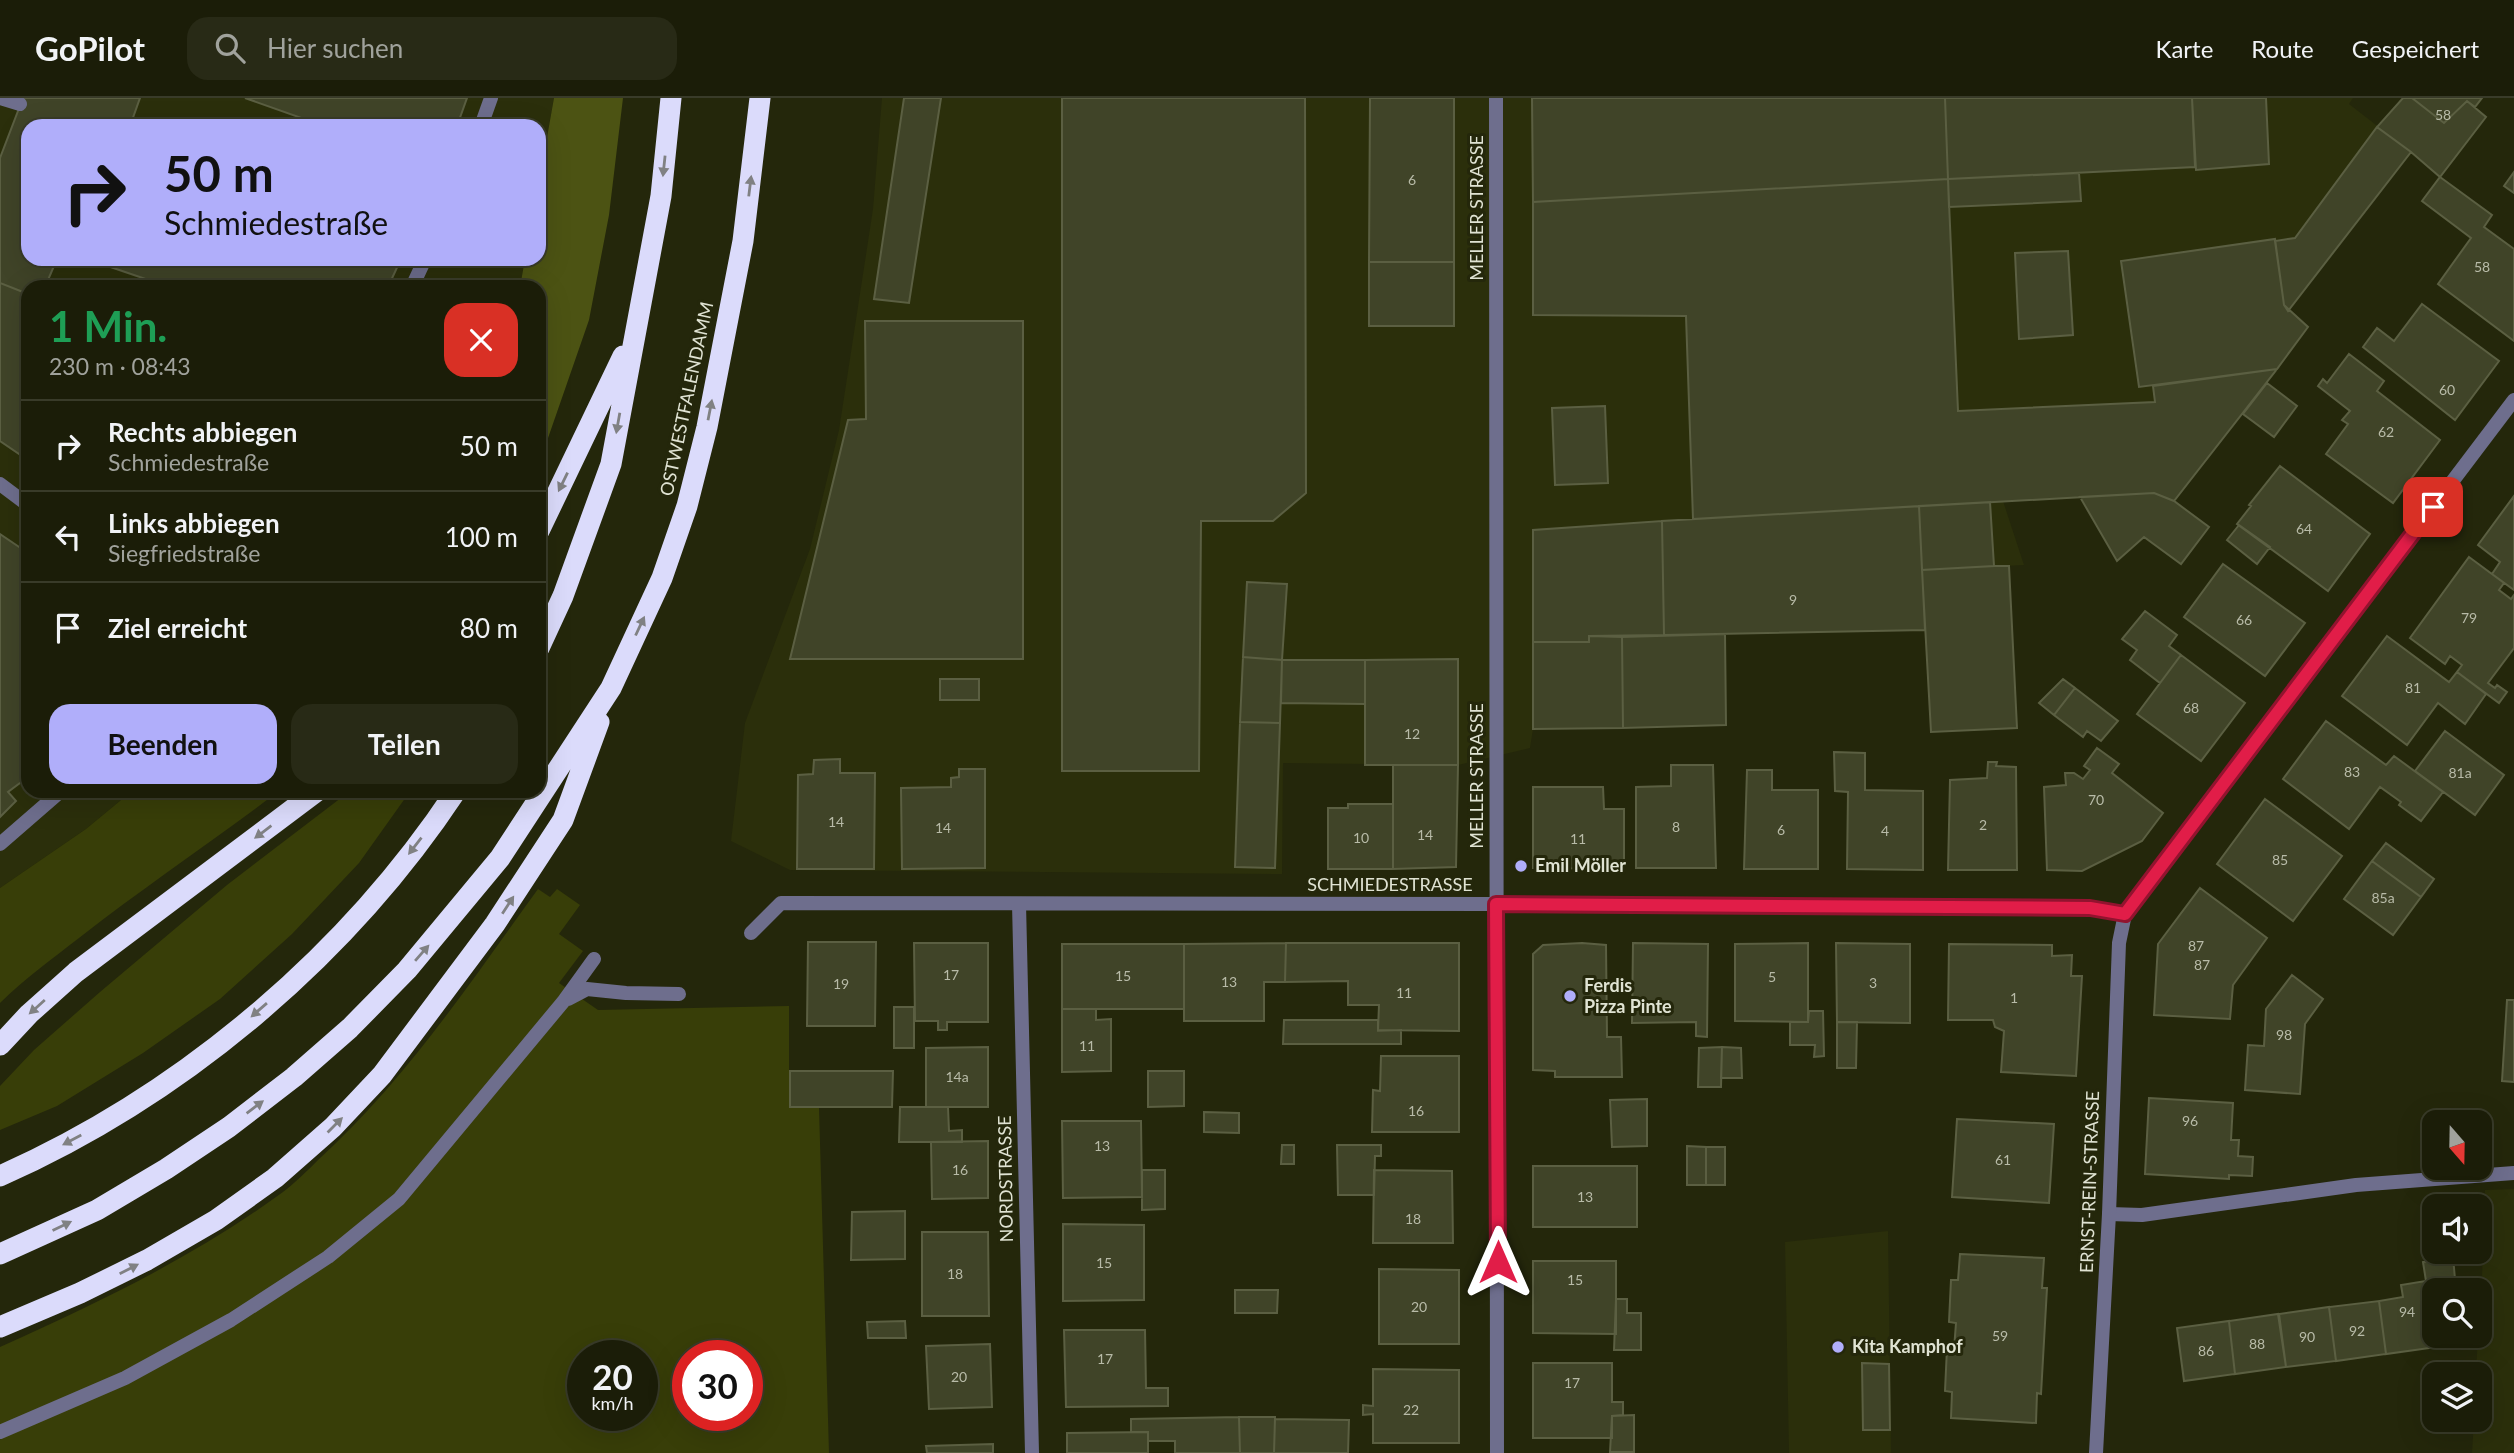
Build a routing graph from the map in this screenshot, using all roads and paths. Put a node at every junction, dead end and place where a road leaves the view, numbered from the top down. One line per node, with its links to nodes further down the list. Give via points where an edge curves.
1 (0, 98): 6 (street)
2 (491, 98): 7 (street)
3 (671, 98): 8 (highway, one-way to 8, via 661,196)
4 (760, 98): 14 (highway, OSTWESTFALENDAMM, one-way to 4, via 662,578 707,427 743,241)
5 (1496, 98): 22 (street, MELLER STRASSE)
6 (20, 104)
7 (484, 119)
8 (635, 332): 12 (highway, one-way to 12); 13 (highway, one-way to 13, via 611,464)
9 (2514, 400): 23 (street)
10 (0, 484): 11 (street)
11 (21, 500)
12 (546, 516)
13 (546, 633)
14 (611, 688): 15 (highway, OSTWESTFALENDAMM, one-way to 14); 33 (highway, one-way to 14, via 147,1260 216,1220 275,1178 333,1127 382,1075 469,960 563,820)
15 (546, 788)
16 (53, 798): 20 (street)
17 (308, 798): 28 (highway, one-way to 28, via 76,972)
18 (451, 798): 30 (highway, one-way to 30, via 349,927 230,1036 102,1124)
19 (539, 798): 32 (highway, OSTWESTFALENDAMM, one-way to 19, via 97,1210 166,1169 294,1077 407,970 500,858)
20 (0, 844)
21 (1019, 904): 22 (street, SCHMIEDESTRASSE); 24 (street, SCHMIEDESTRASSE, via 781,903); 35 (street, NORDSTRASSE)
22 (1496, 904): 23 (street, SCHMIEDESTRASSE, via 2090,908); 36 (street, MELLER STRASSE)
23 (2125, 914): 31 (street, ERNST-REIN-STRASSE, via 2119,943)
24 (751, 933)
25 (594, 959): 27 (street)
26 (680, 994): 27 (street, via 587,989)
27 (563, 1002): 34 (street, via 399,1199 328,1256 231,1320 125,1378)
28 (0, 1045)
29 (2514, 1173): 31 (street, via 2357,1185 2142,1215)
30 (0, 1176)
31 (2109, 1214): 37 (street, ERNST-REIN-STRASSE)
32 (0, 1254)
33 (0, 1327)
34 (0, 1432)
35 (1032, 1453)
36 (1497, 1453)
37 (2095, 1453)

